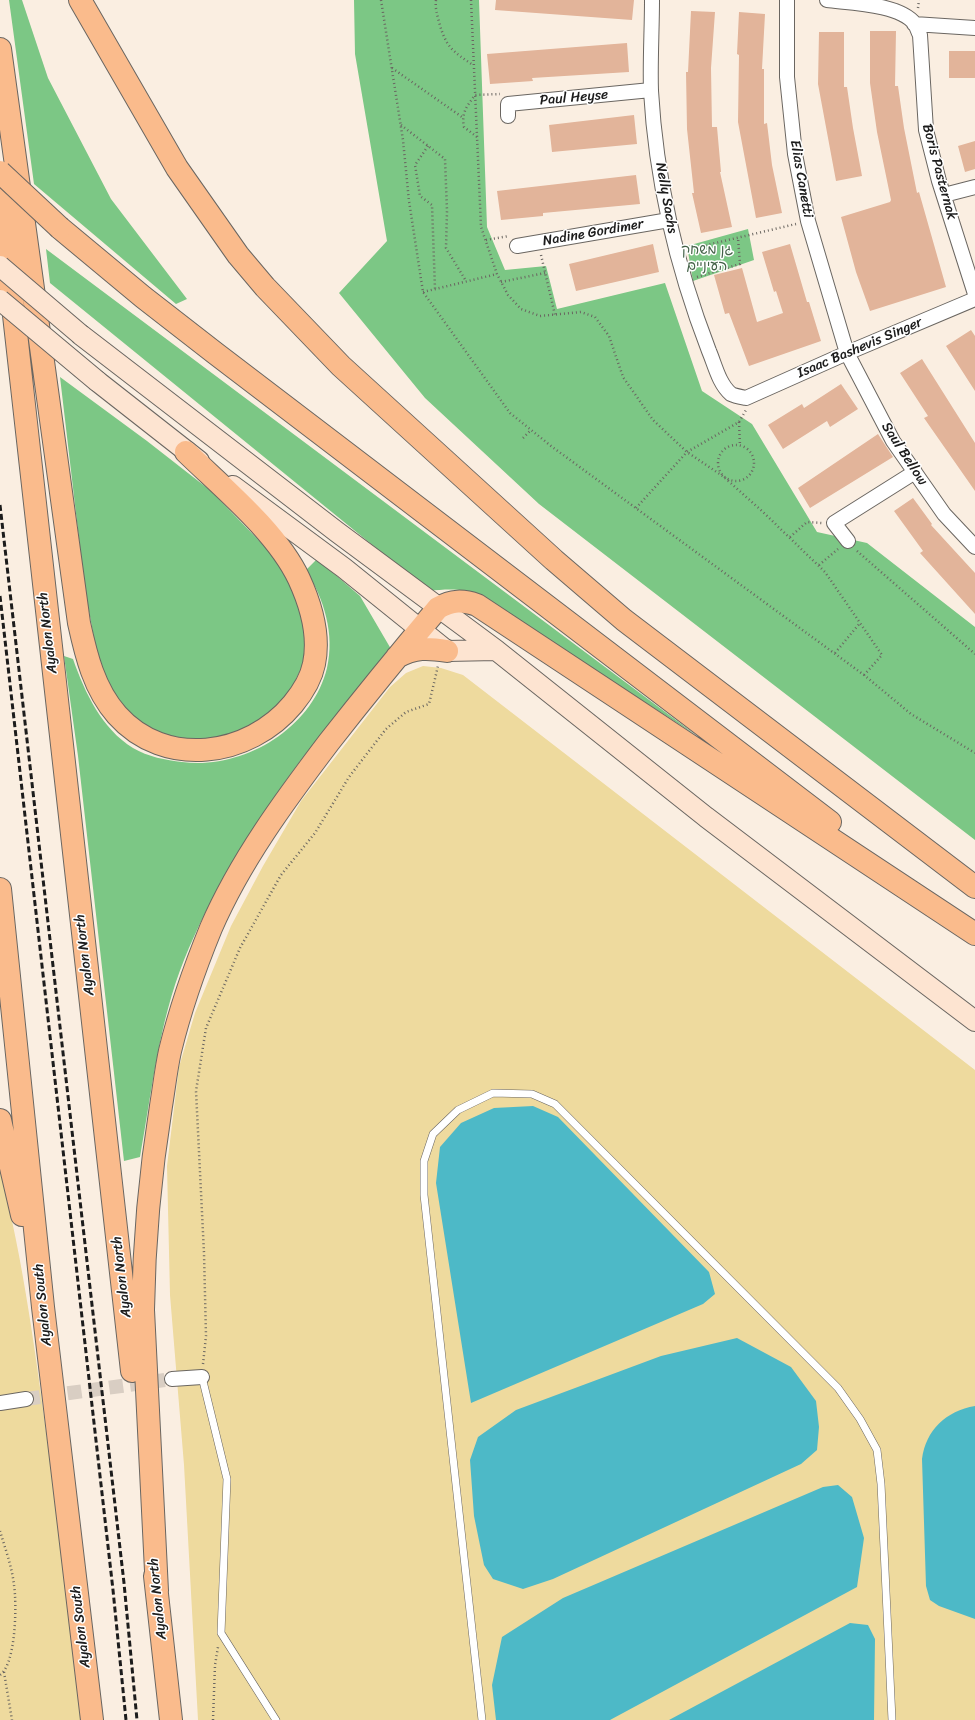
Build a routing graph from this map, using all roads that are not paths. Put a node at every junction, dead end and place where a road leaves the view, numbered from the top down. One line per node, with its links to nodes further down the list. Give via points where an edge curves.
1 (80, 0): 31 (highway, via 177,168 238,255 341,366 554,560 624,620)
2 (652, 0): 8 (street, Nelly Sachs)
3 (787, 0): 20 (street, Elias Canetti, via 787,77 795,154 808,221)
4 (827, 0): 5 (street, via 890,9 904,15)
5 (914, 24): 6 (street); 13 (street, Boris Pasternak, via 920,35 926,130)
6 (975, 28)
7 (0, 50): 22 (highway, via 84,646 99,688 130,728 155,743 200,750 228,746 252,738 278,720 299,696 311,674 314,664 315,633 310,606 289,562 256,519)
8 (651, 90): 9 (street, Paul Heyse); 14 (street, Nelly Sachs)
9 (508, 110)
10 (0, 172): 33 (highway, bridge, via 60,228 143,297)
11 (975, 187): 13 (street)
12 (0, 190): 41 (highway, Ayalon North)
13 (944, 195): 17 (street, Boris Pasternak)
14 (669, 220): 15 (street, Nadine Gordimer); 21 (street, Nelly Sachs, via 685,281 721,383 732,394)
15 (517, 246)
16 (0, 266): 26 (street, bridge, via 81,335)
17 (975, 294)
18 (975, 299): 20 (street, Isaac Bashevis Singer)
19 (0, 300): 22 (street, bridge)
20 (847, 353): 21 (street, Isaac Bashevis Singer); 23 (street, Saul Bellow, via 893,441)
21 (752, 395)
22 (186, 452): 27 (street, via 344,568)
23 (915, 472): 24 (street, via 834,523); 25 (street, Saul Bellow, via 944,514)
24 (848, 540)
25 (975, 546)
26 (438, 608): 27 (highway); 29 (street); 33 (highway, via 449,602 458,601 478,605)
27 (420, 629): 28 (street); 30 (highway)
28 (447, 650): 29 (street); 30 (highway, via 426,647 409,650)
29 (496, 650): 34 (street, via 706,817)
30 (394, 659): 41 (highway, via 292,791 232,887 211,928 170,1051 148,1198 144,1282 144,1340)
31 (975, 886)
32 (0, 890): 36 (highway, Ayalon South)
33 (975, 933)
34 (975, 1021)
35 (0, 1120): 36 (highway)
36 (43, 1307): 42 (highway, Ayalon South)
37 (202, 1377): 38 (street); 44 (lane, via 227,1479 221,1633)
38 (172, 1379)
39 (26, 1398): 40 (street)
40 (0, 1403)
41 (157, 1591): 43 (highway, Ayalon North)
42 (92, 1720)
43 (171, 1720)
44 (276, 1720)
45 (482, 1720): 46 (lane, via 424,1195 424,1161 433,1134 458,1110 493,1093 532,1094 554,1104 838,1388 860,1419 877,1450 881,1484)
46 (892, 1720)

